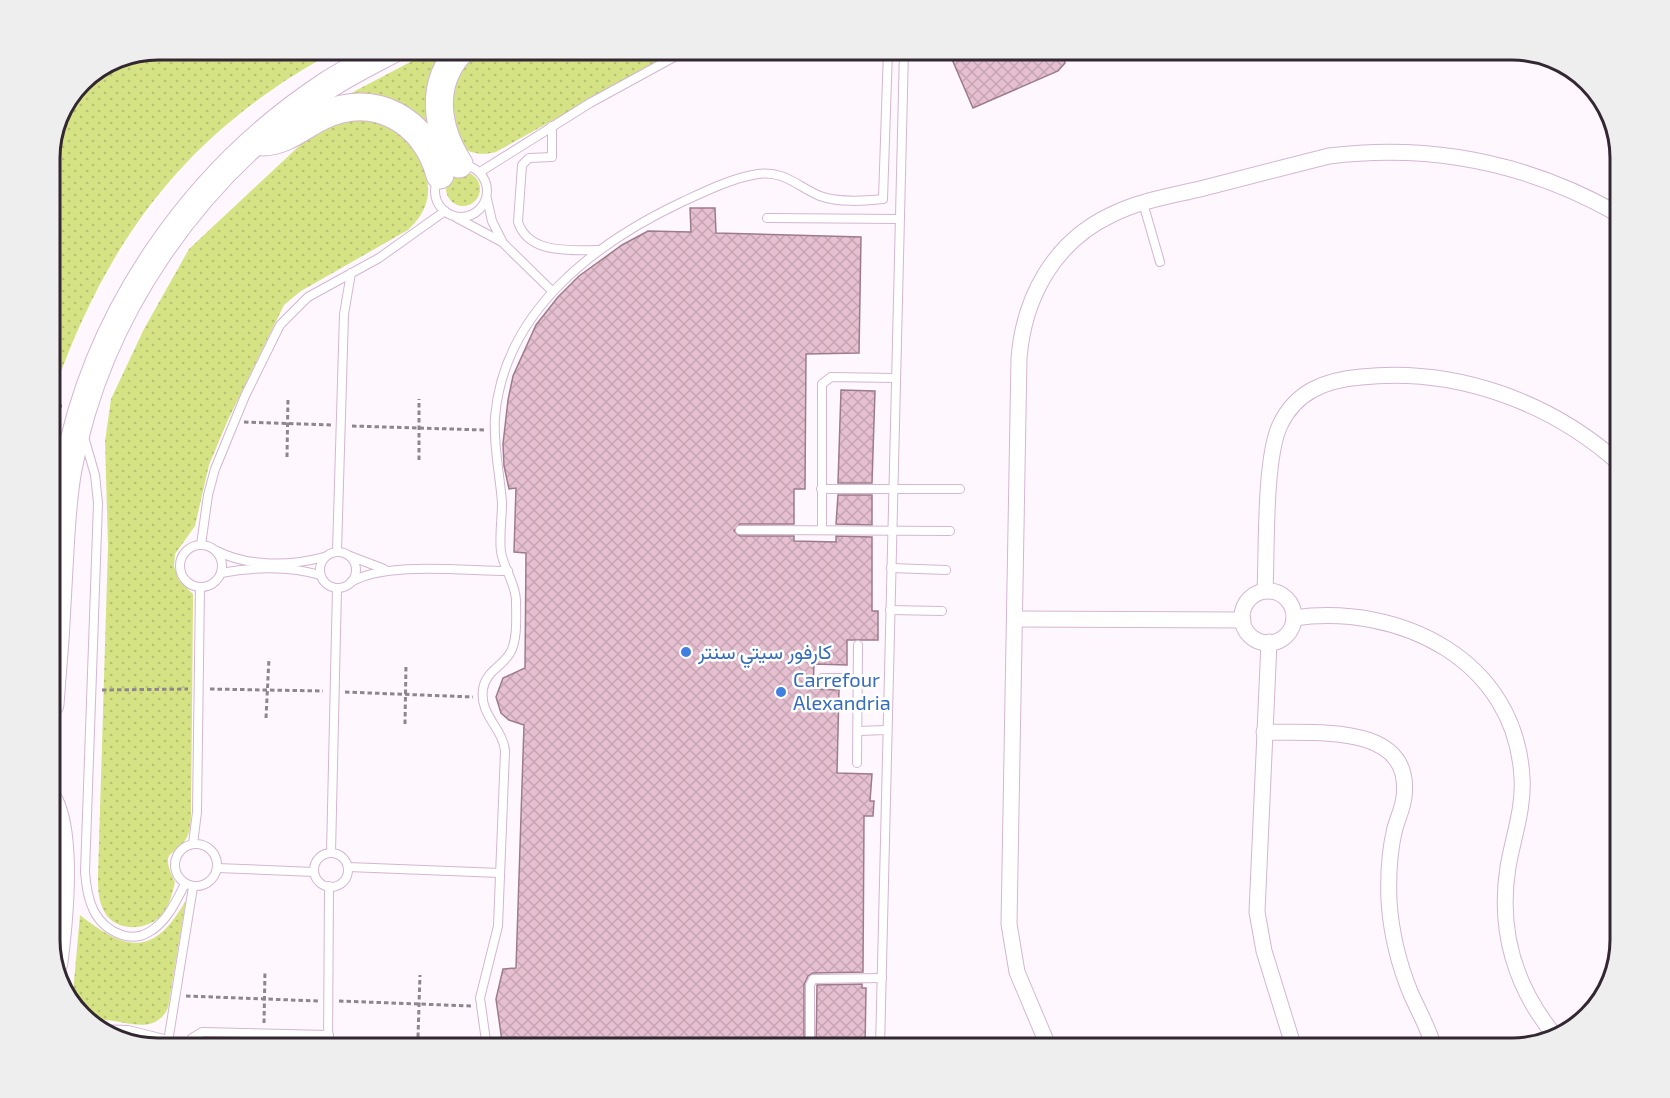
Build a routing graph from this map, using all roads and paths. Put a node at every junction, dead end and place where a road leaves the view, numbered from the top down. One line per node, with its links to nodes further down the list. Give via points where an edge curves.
1 (373, 60): 7 (highway, via 329,84)
2 (454, 60): 8 (highway, via 446,71 438,104 443,133)
3 (669, 60): 6 (lane)
4 (888, 60): 11 (lane)
5 (904, 60): 9 (lane)
6 (552, 126): 8 (lane); 19 (lane, via 552,157 529,158 522,165 518,222 521,231 529,240 547,247)
7 (256, 142): 8 (highway, via 285,137 332,112 373,109 394,115); 28 (highway, via 197,202 146,270 106,344)
8 (460, 170): 10 (lane, via 487,184); 14 (lane, via 436,182 436,198)
9 (900, 197): 11 (lane); 17 (lane)
10 (487, 198): 15 (lane, via 470,216); 18 (lane)
11 (883, 199): 19 (lane, via 823,197 775,173 759,174 721,185 661,212)
12 (1143, 203): 13 (street, via 1329,156 1389,151 1449,154 1508,166 1564,186); 20 (lane); 61 (street, via 1098,222 1072,242 1041,280 1026,315 1020,358)
13 (1610, 210)
14 (445, 211): 15 (lane); 21 (lane, via 399,245)
15 (453, 216): 18 (lane)
16 (767, 218): 17 (lane)
17 (899, 219): 23 (lane)
18 (502, 242): 22 (lane)
19 (599, 250): 22 (lane)
20 (1160, 262)
21 (351, 273): 26 (lane, via 308,297 289,314 272,340); 29 (lane, via 344,314)
22 (552, 291): 31 (lane, via 532,315 510,356 499,392)
23 (895, 378): 35 (lane, via 824,380); 36 (lane)
24 (288, 397): 27 (path)
25 (419, 399): 30 (path)
26 (234, 422): 27 (path); 42 (lane, via 211,482)
27 (287, 423): 29 (path); 33 (path)
28 (77, 425): 44 (highway); 71 (lane, via 92,462 98,503)
29 (341, 425): 30 (path); 45 (lane)
30 (419, 428): 31 (path); 34 (path)
31 (495, 431): 51 (lane, via 500,545)
32 (1610, 456): 57 (street, via 1552,416 1480,387 1401,375 1322,383 1293,404 1276,435 1271,458)
33 (287, 457)
34 (419, 460)
35 (822, 489): 36 (lane); 39 (lane)
36 (892, 489): 37 (lane); 40 (lane)
37 (960, 489)
38 (740, 530): 39 (lane)
39 (822, 530): 40 (lane)
40 (892, 531): 41 (lane); 48 (lane)
41 (950, 531)
42 (201, 545): 43 (lane); 55 (lane, via 187,549 179,569 186,582)
43 (216, 550): 47 (lane, via 235,560 253,562 304,562); 52 (lane)
44 (60, 551)
45 (337, 551): 46 (lane); 47 (lane)
46 (350, 556): 49 (lane); 54 (lane, via 356,569)
47 (324, 557): 53 (lane)
48 (891, 568): 50 (lane); 58 (lane)
49 (388, 570): 51 (lane); 54 (lane)
50 (946, 570)
51 (508, 571): 74 (lane, via 516,596 513,648 487,678)
52 (221, 573): 53 (lane, via 243,569); 55 (lane, via 213,584)
53 (320, 575): 56 (lane)
54 (351, 582): 56 (lane)
55 (200, 587): 69 (lane)
56 (337, 588): 72 (lane)
57 (1265, 591): 60 (street, via 1285,597); 62 (street, via 1246,603)
58 (890, 610): 59 (lane); 77 (lane)
59 (942, 612)
60 (1294, 618): 63 (street, via 1285,636); 93 (street, via 1360,616 1403,627 1461,659 1503,707 1517,742 1522,780 1505,887 1506,929 1524,989)
61 (1016, 619): 62 (street); 104 (street, via 1011,942 1022,987)
62 (1243, 620): 63 (street, via 1251,636)
63 (1269, 642): 79 (street)
64 (858, 645): 68 (lane)
65 (269, 658): 70 (path)
66 (406, 664): 73 (path)
67 (822, 678): 68 (lane)
68 (858, 678): 78 (lane)
69 (199, 689): 70 (path); 71 (path); 81 (lane)
70 (267, 689): 72 (path); 75 (path)
71 (91, 690): 87 (lane, via 84,872 90,907 102,924 135,938 162,922)
72 (335, 691): 73 (path); 82 (lane)
73 (406, 694): 74 (path); 76 (path)
74 (483, 697): 86 (lane, via 489,719 504,746)
75 (266, 718)
76 (405, 724)
77 (887, 730): 78 (lane); 91 (lane)
78 (858, 731): 80 (lane)
79 (1264, 732): 105 (street, via 1257,912 1264,951); 106 (street, via 1358,736 1378,743 1399,767 1404,799 1389,860 1392,925 1403,971)
80 (857, 763)
81 (193, 844): 84 (lane, via 213,853); 87 (lane, via 183,848 175,863 179,878)
82 (331, 853): 83 (lane, via 345,860); 85 (lane, via 318,859)
83 (348, 867): 86 (lane); 88 (lane, via 344,881)
84 (217, 868): 85 (lane); 87 (lane, via 209,882)
85 (315, 872): 88 (lane, via 317,879)
86 (500, 873): 101 (lane, via 497,937 480,999)
87 (189, 885): 98 (lane)
88 (329, 886): 95 (lane)
89 (265, 971): 94 (path)
90 (420, 975): 97 (path)
91 (882, 978): 102 (lane, via 813,979); 103 (lane)
92 (119, 1030): 96 (lane)
93 (1551, 1030)
94 (264, 1034): 95 (lane); 99 (lane, via 199,1033)
95 (329, 1035): 100 (lane)
96 (148, 1037)
97 (418, 1037)
98 (168, 1038)
99 (192, 1038)
100 (329, 1038)
101 (486, 1038)
102 (810, 1038)
103 (880, 1038)
104 (1045, 1038)
105 (1291, 1038)
106 (1430, 1038)

